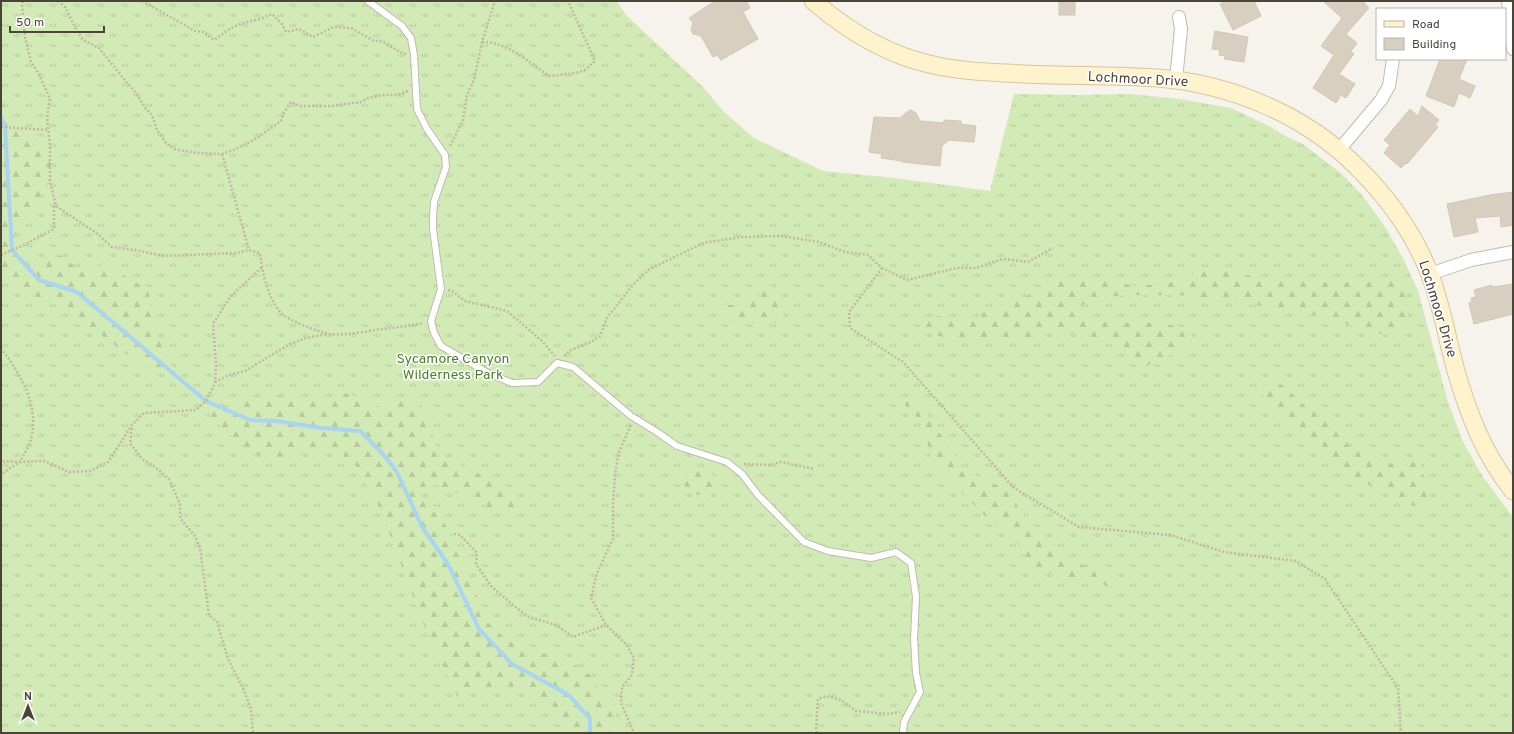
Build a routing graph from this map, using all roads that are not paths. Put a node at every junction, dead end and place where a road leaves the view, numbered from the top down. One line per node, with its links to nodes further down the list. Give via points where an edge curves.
1 (368, 1): 12 (lane, via 402,26 411,38 417,110 445,155 446,167 434,202 433,217 441,289 431,321 441,346 488,373 512,383 538,382 557,363 573,367 627,413 676,446 727,462 742,474 758,495 804,542 828,551 872,558 896,552 911,562 916,597 916,673 920,692 904,722)
2 (813, 1): 7 (street, Lochmoor Drive, via 869,41 901,56 928,64 975,71)
3 (1508, 1): 5 (street)
4 (1179, 17): 7 (street, via 1181,29)
5 (1513, 49)
6 (1393, 60): 8 (street, via 1389,86 1381,100)
7 (1176, 80): 8 (street, Lochmoor Drive, via 1214,87 1254,100 1304,126)
8 (1339, 150): 10 (street, Lochmoor Drive, via 1358,167 1386,200 1411,236)
9 (1513, 252): 10 (street, via 1471,260)
10 (1430, 274): 11 (street, Lochmoor Drive, via 1468,411 1478,436)
11 (1513, 491)
12 (903, 733)

